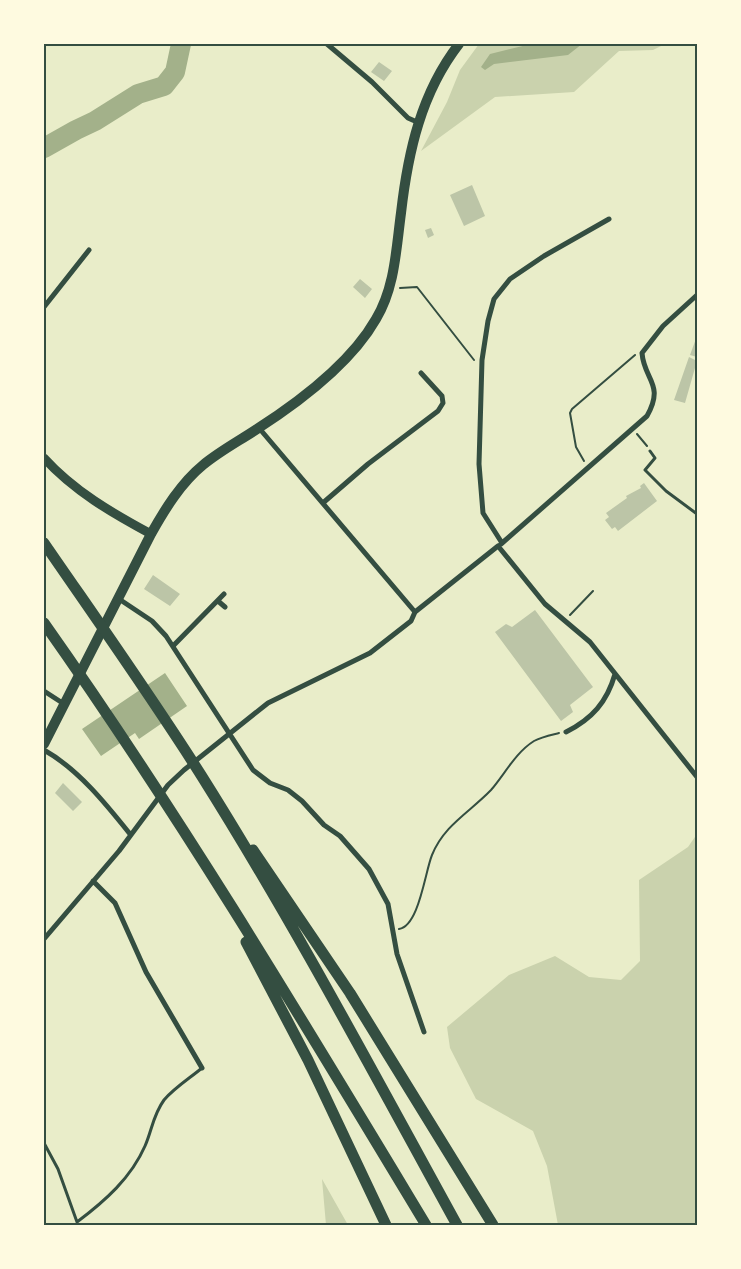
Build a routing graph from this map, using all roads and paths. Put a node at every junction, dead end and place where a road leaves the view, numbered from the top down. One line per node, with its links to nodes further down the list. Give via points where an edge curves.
1 (327, 44): 3 (street, via 408,118)
2 (459, 44): 3 (main road, via 445,62)
3 (417, 122): 6 (main road, via 405,178)
4 (609, 219): 10 (street, via 544,256 502,288 494,299 488,321)
5 (89, 250): 8 (street)
6 (390, 288): 10 (path, via 417,287); 12 (main road, via 358,345 299,399)
7 (697, 295): 9 (street, via 662,326)
8 (44, 307)
9 (642, 352): 13 (street, via 643,365 653,381 654,394 647,416); 16 (path, via 638,352 570,413 576,447)
10 (482, 370): 21 (street, via 479,464 484,513)
11 (421, 373): 17 (street, via 442,396 443,403 438,411)
12 (259, 428): 17 (street); 19 (main road, via 202,466 168,505)
13 (633, 428): 14 (path); 16 (street)
14 (650, 451): 18 (lane, via 655,458 645,470)
15 (44, 458): 19 (main road, via 85,495)
16 (588, 467): 21 (street)
17 (324, 502): 27 (street)
18 (697, 514)
19 (151, 534): 24 (main road)
20 (44, 543): 39 (highway, via 119,650)
21 (500, 544): 27 (street); 28 (street, via 545,604)
22 (594, 591): 28 (path)
23 (224, 594): 25 (street)
24 (119, 599): 30 (street, via 152,620); 33 (main road)
25 (218, 601): 26 (street); 30 (street)
26 (225, 607)
27 (415, 612): 35 (street, via 411,621 370,653 276,698)
28 (565, 621): 31 (street, via 590,642)
29 (44, 622): 41 (highway, via 147,775)
30 (173, 646): 35 (street)
31 (615, 674): 34 (street, via 606,698 593,715); 38 (street)
32 (44, 691): 33 (street)
33 (65, 705): 36 (main road)
34 (566, 732): 43 (path, via 535,740 527,746 490,790 446,830 432,854 409,924)
35 (229, 734): 40 (street, via 168,785); 43 (street, via 256,774 302,801 324,825 340,836 369,869 388,904)
36 (44, 744)
37 (44, 750): 40 (street, via 63,763 108,807)
38 (697, 777)
39 (232, 824): 51 (highway); 52 (highway, via 331,963)
40 (130, 834): 42 (street)
41 (192, 849): 49 (highway, via 271,988); 50 (highway)
42 (93, 881): 44 (street); 46 (street, via 115,903 146,972)
43 (393, 930): 45 (street, via 397,954)
44 (44, 939)
45 (424, 1032)
46 (202, 1068): 48 (lane, via 164,1099 152,1119 137,1162 107,1199)
47 (44, 1142): 48 (lane, via 58,1169)
48 (78, 1224)
49 (386, 1225)
50 (426, 1225)
51 (457, 1225)
52 (493, 1225)

